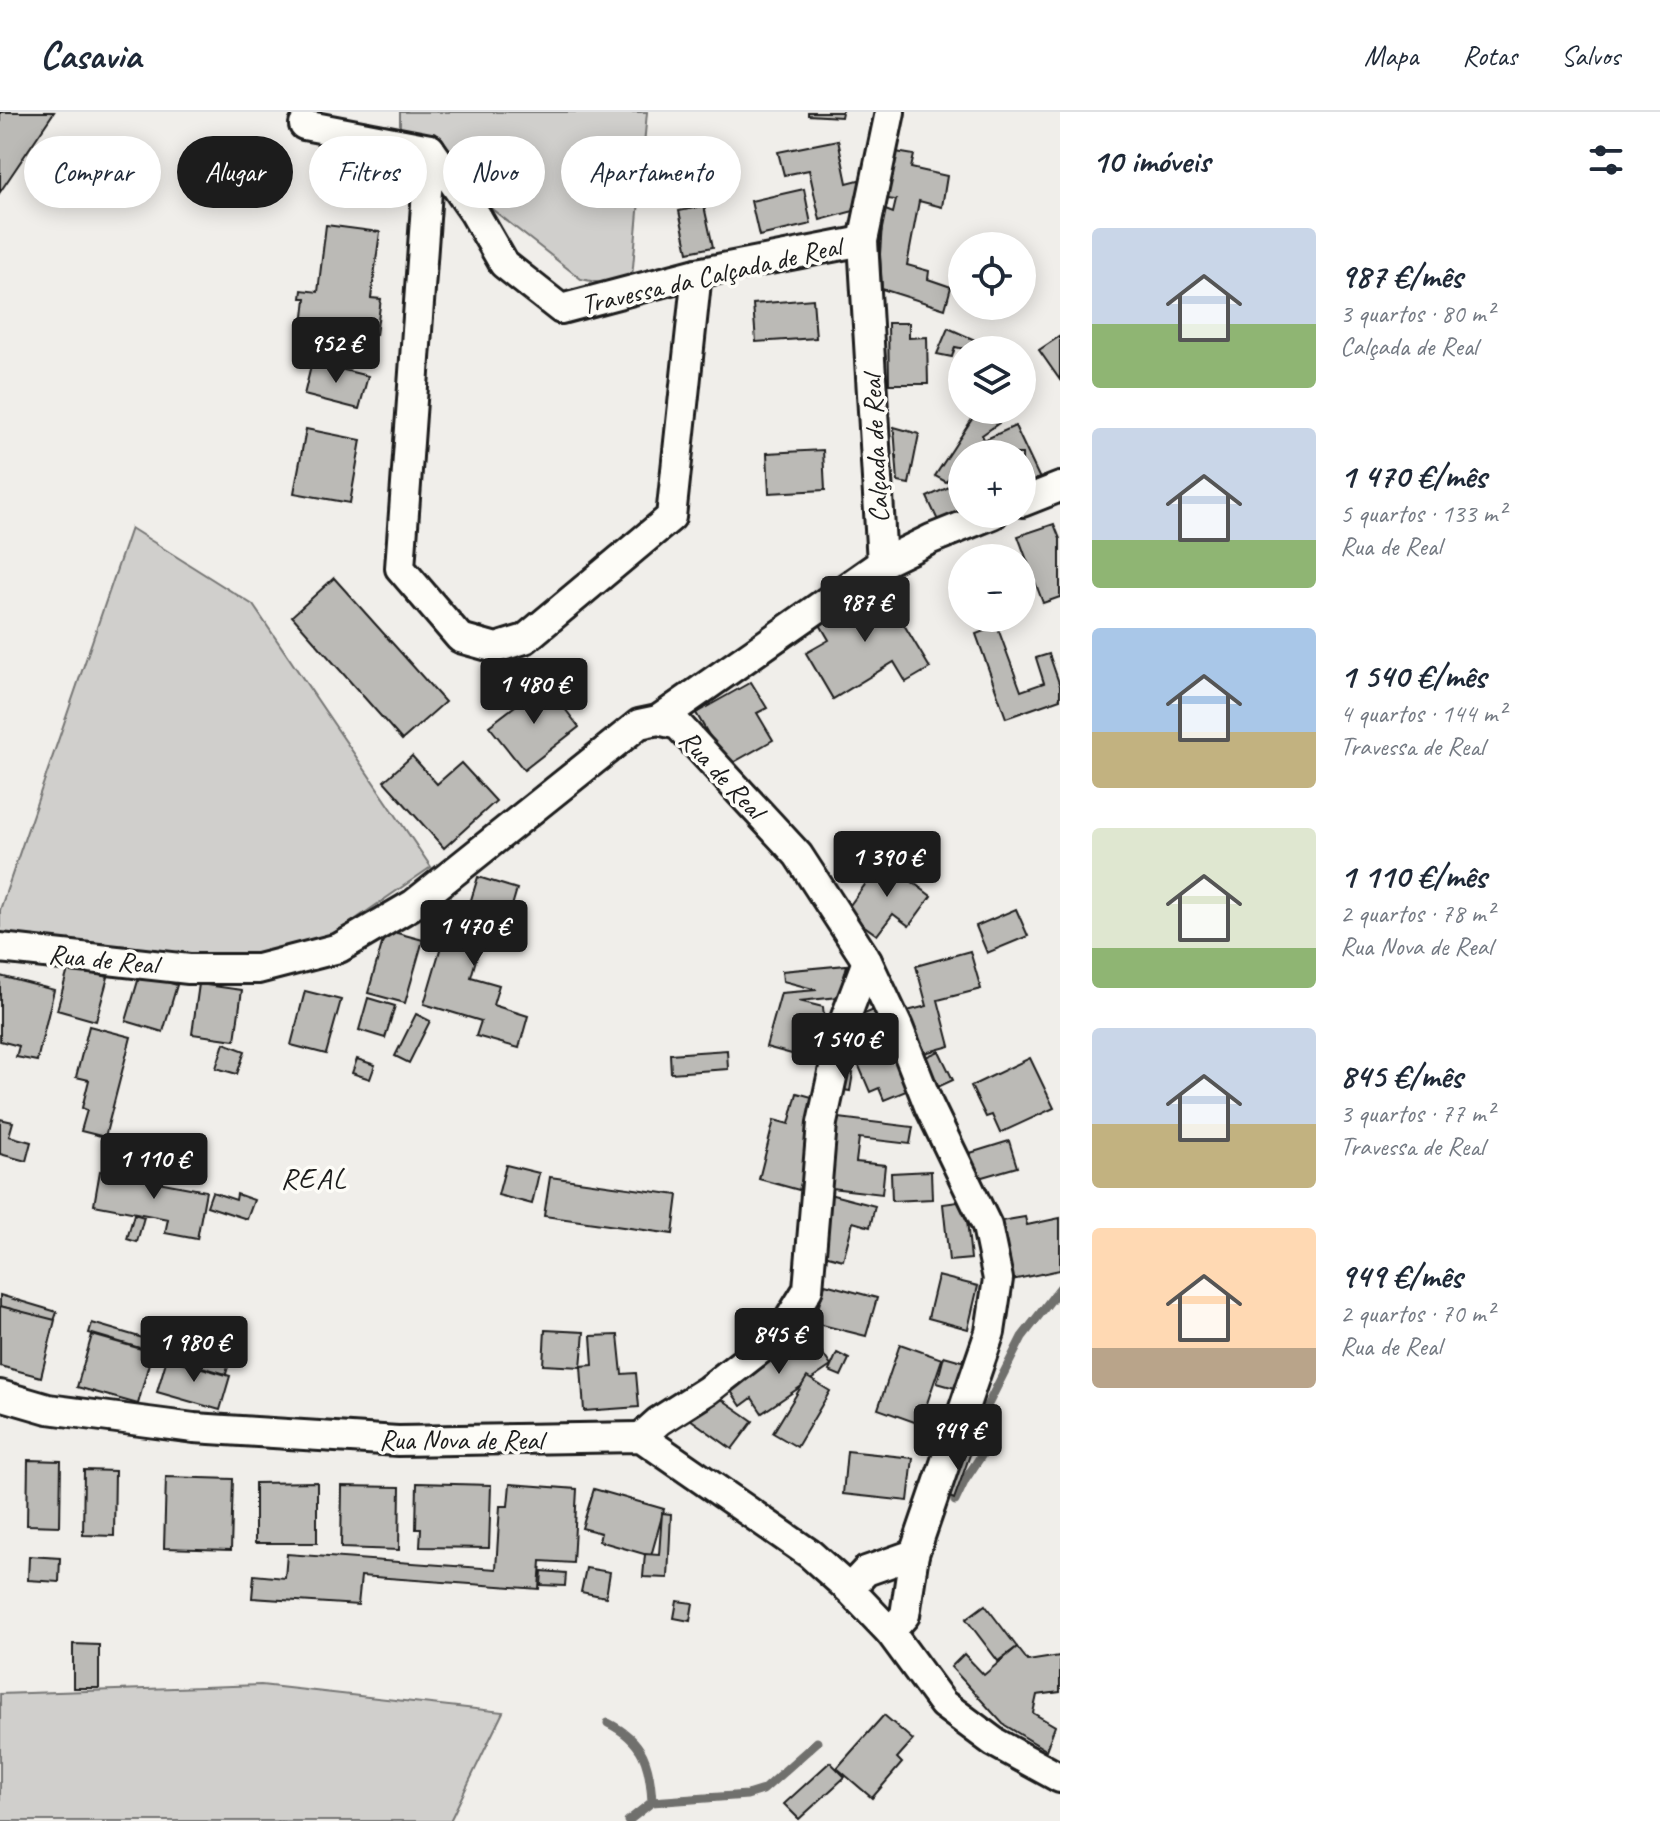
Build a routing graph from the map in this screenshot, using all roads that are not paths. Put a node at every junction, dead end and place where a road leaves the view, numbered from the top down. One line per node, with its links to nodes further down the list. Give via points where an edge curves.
1 (890, 112): 4 (street, Calçada de Real)
2 (304, 125): 3 (street)
3 (430, 149): 5 (street, Travessa da Calçada de Real, via 504,264 561,309); 5 (street, via 400,568 460,638 496,648 525,639 671,517)
4 (863, 241): 5 (street, Travessa da Calçada de Real); 9 (street, Calçada de Real)
5 (697, 273)
6 (1060, 487): 7 (street)
7 (1036, 496)
8 (958, 528): 9 (street)
9 (882, 563): 10 (street, Calçada de Real)
10 (658, 720): 11 (street, Rua de Real, via 639,724 414,904 339,948 258,969 189,969); 12 (street, Rua de Real, via 678,725 798,855)
11 (0, 948)
12 (867, 961): 14 (street, via 844,1022 822,1123 808,1289 781,1333); 15 (street, Rua de Real, via 987,1226 998,1279 990,1332)
13 (0, 1395): 14 (street, Rua Nova de Real, via 48,1409 194,1428 398,1441)
14 (641, 1437): 16 (street, via 810,1554)
15 (914, 1554): 16 (street, via 866,1571); 17 (street, Rua de Real, via 905,1615)
16 (858, 1598): 17 (street)
17 (890, 1632): 18 (street, via 943,1704 994,1742)
18 (1060, 1778)

